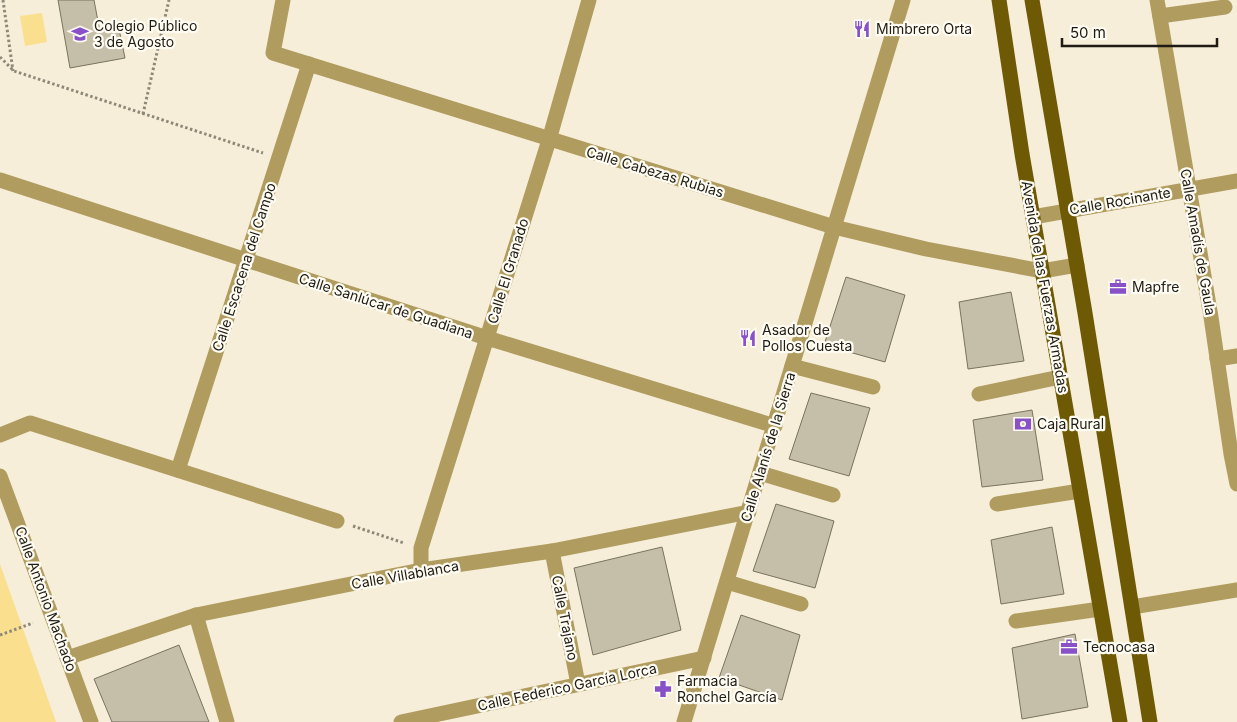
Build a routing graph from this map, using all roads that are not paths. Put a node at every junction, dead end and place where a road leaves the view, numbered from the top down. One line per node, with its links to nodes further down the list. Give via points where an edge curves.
1 (283, 0): 9 (street, Calle Cabezas Rubias, via 273,53)
2 (589, 0): 10 (street, Calle El Granado)
3 (902, 0): 16 (street, Calle Alanís de la Sierra)
4 (999, 0): 15 (main road, Avenida de las Fuerzas Armadas)
5 (1032, 0): 14 (main road)
6 (1157, 0): 8 (street, Calle Amadís de Gaula)
7 (1225, 7): 8 (street)
8 (1160, 16): 13 (street, Calle Amadís de Gaula)
9 (309, 64): 10 (street, Calle Cabezas Rubias); 17 (street, Calle Escacena del Campo)
10 (549, 140): 16 (street, Calle Cabezas Rubias); 20 (street, Calle El Granado)
11 (0, 180): 17 (street, Calle Sanlúcar de Guadiana)
12 (1237, 181): 13 (street, Calle Rocinante)
13 (1188, 188): 14 (street, Calle Rocinante); 22 (street, Calle Amadís de Gaula)
14 (1068, 210): 15 (street, Calle Rocinante); 18 (main road)
15 (1033, 216): 19 (main road, Avenida de las Fuerzas Armadas)
16 (834, 227): 19 (street, Calle Cabezas Rubias); 23 (street, Calle Alanís de la Sierra)
17 (246, 260): 20 (street, Calle Sanlúcar de Guadiana); 29 (street, Calle Escacena del Campo)
18 (1077, 265): 19 (street); 43 (main road)
19 (1042, 271): 24 (main road, Avenida de las Fuerzas Armadas)
20 (487, 338): 27 (street, Calle Sanlúcar de Guadiana); 39 (street, Calle El Granado, via 421,548)
21 (1237, 356): 22 (street)
22 (1217, 359): 32 (street, Calle Amadís de Gaula)
23 (792, 366): 25 (street); 27 (street, Calle Alanís de la Sierra)
24 (1060, 377): 26 (street); 33 (main road, Avenida de las Fuerzas Armadas)
25 (873, 388)
26 (979, 394)
27 (775, 426): 30 (street, Calle Alanís de la Sierra)
28 (0, 435): 29 (street, via 30,423)
29 (178, 470): 37 (street)
30 (760, 473): 34 (street); 36 (street, Calle Alanís de la Sierra)
31 (0, 476): 47 (street, Calle Antonio Machado)
32 (1237, 484)
33 (1080, 491): 35 (street); 44 (main road, Avenida de las Fuerzas Armadas)
34 (833, 495)
35 (997, 504)
36 (749, 512): 38 (street, Calle Villablanca); 40 (street, Calle Alanís de la Sierra)
37 (341, 522)
38 (552, 551): 39 (street, Calle Villablanca); 49 (street, Calle Trajano)
39 (421, 570): 45 (street, Calle Villablanca)
40 (727, 582): 42 (street); 48 (street, Calle Alanís de la Sierra)
41 (1237, 590): 43 (street)
42 (801, 604)
43 (1132, 607): 55 (main road)
44 (1100, 609): 46 (street); 54 (main road, Avenida de las Fuerzas Armadas)
45 (196, 615): 47 (street, Calle Villablanca); 51 (street)
46 (1016, 622)
47 (67, 658): 50 (street, Calle Antonio Machado)
48 (704, 658): 49 (street, Calle Federico García Lorca); 53 (street, Calle Alanís de la Sierra)
49 (578, 684): 52 (street, Calle Federico García Lorca)
50 (91, 722)
51 (227, 722)
52 (401, 722)
53 (684, 722)
54 (1120, 722)
55 (1150, 722)

